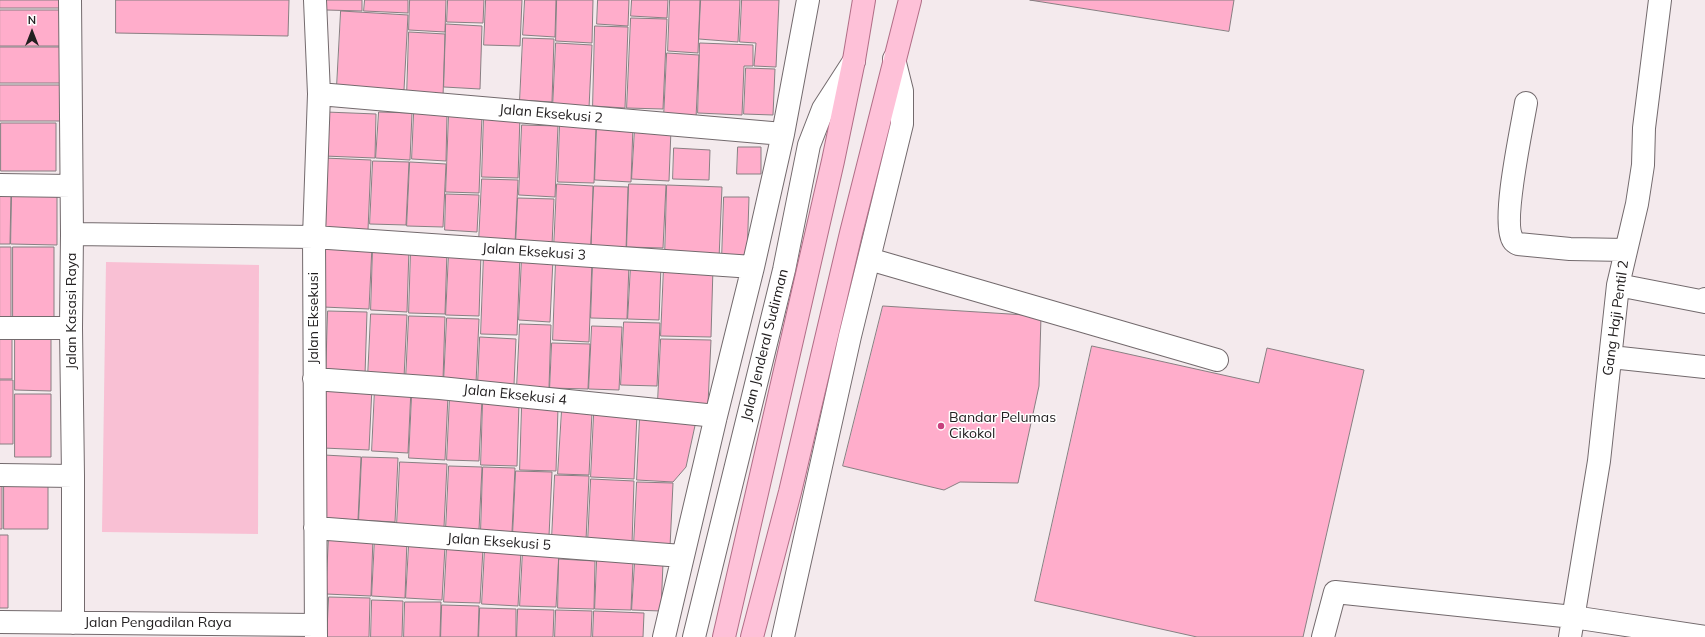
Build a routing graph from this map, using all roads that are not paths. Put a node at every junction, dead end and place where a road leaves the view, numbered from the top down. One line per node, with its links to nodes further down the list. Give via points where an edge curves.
1 (70, 0): 13 (street, Jalan Kasasi Raya)
2 (315, 0): 9 (street, Jalan Eksekusi)
3 (808, 0): 11 (street)
4 (864, 0): 7 (main road, Jalan Jenderal Sudirman)
5 (910, 0): 8 (main road)
6 (1660, 0): 16 (street, Gang Haji Pentil 2, via 1644,128 1643,165)
7 (854, 60): 24 (street, Jalan Jenderal Sudirman, via 823,109 809,145 784,270); 41 (main road, Jalan Jenderal Sudirman)
8 (894, 60): 17 (street, via 902,91 902,124); 42 (main road, via 790,492)
9 (319, 94): 11 (street, Jalan Eksekusi 2); 15 (street, Jalan Eksekusi)
10 (1526, 103): 16 (street, via 1509,208 1513,240 1518,244 1570,249)
11 (783, 134): 18 (street)
12 (0, 185): 13 (street)
13 (71, 186): 14 (street, Jalan Kasasi Raya)
14 (72, 234): 15 (street, Jalan Eksekusi 3); 22 (street, Jalan Kasasi Raya)
15 (314, 237): 18 (street, Jalan Eksekusi 3); 28 (street, Jalan Eksekusi)
16 (1626, 250): 19 (street, Gang Haji Pentil 2)
17 (868, 259): 26 (street); 43 (street)
18 (753, 267): 23 (street)
19 (1618, 285): 20 (street, via 1705,302); 25 (street, Gang Haji Pentil 2)
20 (1705, 299)
21 (0, 328): 22 (street)
22 (71, 328): 31 (street, Jalan Kasasi Raya)
23 (734, 345): 24 (street); 29 (street)
24 (764, 350): 40 (street, Jalan Jenderal Sudirman)
25 (1611, 357): 27 (street); 36 (street, Gang Haji Pentil 2, via 1599,461)
26 (1217, 360)
27 (1705, 366)
28 (314, 379): 29 (street, Jalan Eksekusi 4, via 440,388); 32 (street, Jalan Eksekusi)
29 (716, 416): 33 (street)
30 (0, 475): 31 (street)
31 (73, 476): 35 (street, Jalan Kasasi Raya)
32 (315, 528): 33 (street, Jalan Eksekusi 5); 38 (street, Jalan Eksekusi)
33 (682, 556): 39 (street)
34 (0, 622): 35 (street, Jalan Pengadilan Raya)
35 (72, 622): 37 (street, Jalan Pengadilan Raya)
36 (1572, 627): 44 (street, via 1335,592); 45 (street)
37 (286, 631): 38 (street, Jalan Pengadilan Raya)
38 (316, 631)
39 (664, 637)
40 (694, 637)
41 (724, 637)
42 (752, 637)
43 (783, 637)
44 (1323, 637)
45 (1705, 637)

